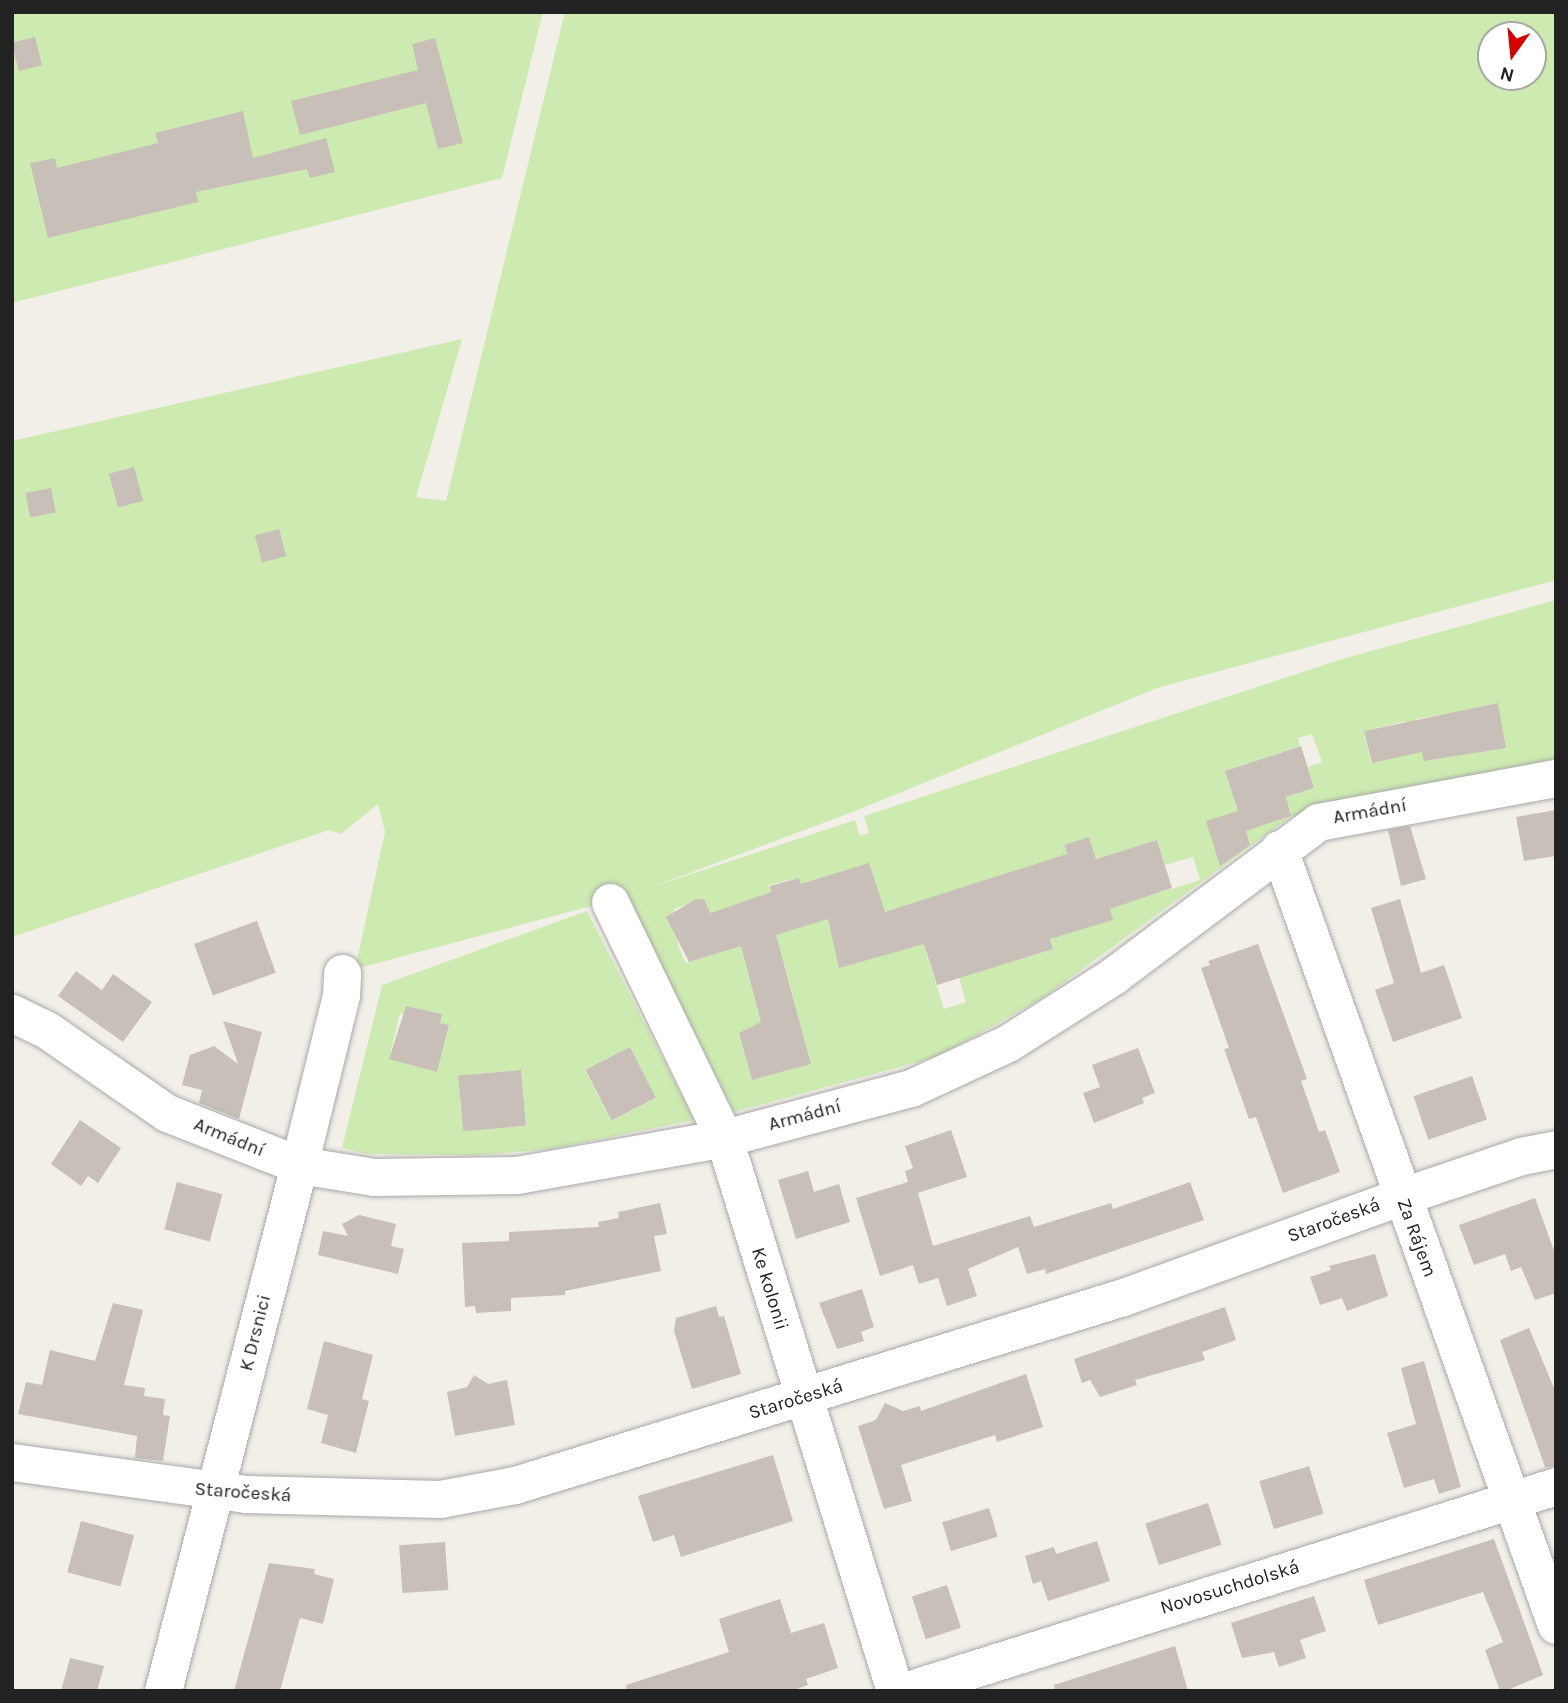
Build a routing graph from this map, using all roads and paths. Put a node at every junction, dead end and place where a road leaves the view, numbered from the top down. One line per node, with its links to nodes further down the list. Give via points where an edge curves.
1 (1556, 778): 2 (street, Armádní, via 1318,822)
2 (1279, 849): 6 (street, Armádní, via 1113,976 1008,1043 911,1088); 9 (street, Za Rájem)
3 (610, 902): 6 (street, Ke kolonii)
4 (342, 973): 8 (street, K Drsnici, via 341,995)
5 (12, 1013): 8 (street, Armádní, via 47,1030 167,1113)
6 (724, 1138): 8 (street, Armádní, via 517,1175 374,1177); 10 (street, Ke kolonii)
7 (1556, 1149): 9 (street, Staročeská, via 1521,1156)
8 (299, 1165): 13 (street, K Drsnici)
9 (1400, 1197): 10 (street, Staročeská, via 1123,1297); 14 (street, Za Rájem)
10 (803, 1398): 13 (street, Staročeská, via 515,1485 440,1499); 17 (street, Ke kolonii)
11 (12, 1462): 13 (street, Staročeská)
12 (1556, 1486): 14 (street, Novosuchdolská)
13 (216, 1491): 16 (street, K Drsnici)
14 (1512, 1499): 15 (street, Za Rájem); 18 (street, Novosuchdolská)
15 (1556, 1625)
16 (163, 1691)
17 (895, 1691)
18 (904, 1691)

